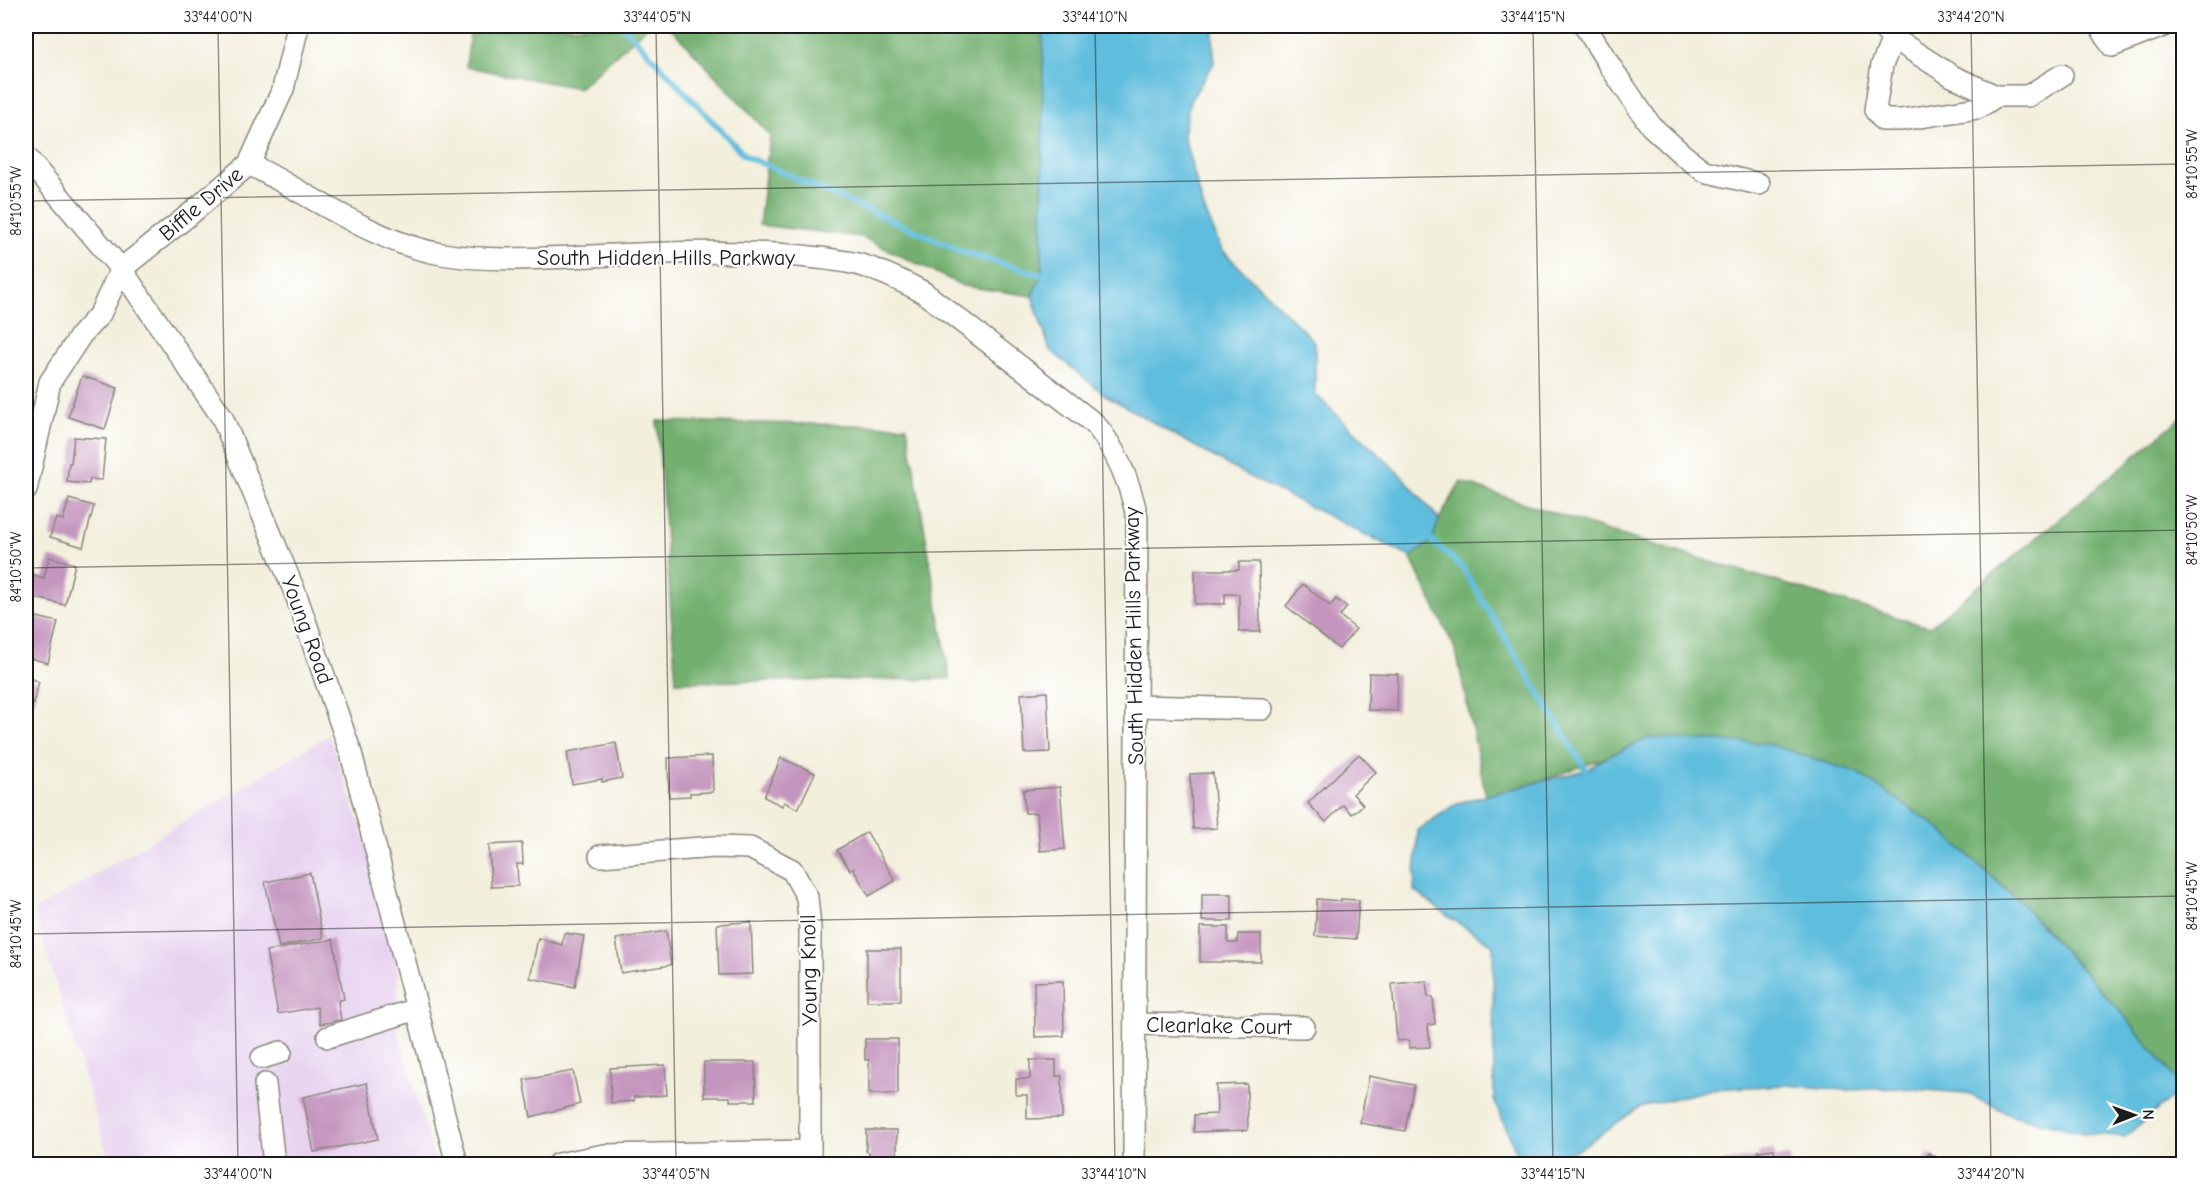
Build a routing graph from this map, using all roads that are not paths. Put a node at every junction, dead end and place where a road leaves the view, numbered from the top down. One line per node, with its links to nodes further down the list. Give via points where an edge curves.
1 (298, 26): 9 (street, Biffle Drive, via 283,89)
2 (1585, 26): 10 (street, via 1651,126 1704,171)
3 (2100, 26): 4 (street, via 2112,46)
4 (2163, 26)
5 (1887, 32): 7 (street, via 1952,76); 7 (street, via 1875,110 1883,120 1978,108)
6 (2062, 75): 7 (street, via 2028,96)
7 (1996, 96)
8 (26, 157): 11 (street, Young Road)
9 (249, 164): 11 (street, Biffle Drive); 13 (street, South Hidden Hills Parkway, via 397,242 440,254 497,260 766,254 849,262 922,292 1095,424 1107,439 1131,489 1137,517)
10 (1759, 184)
11 (121, 269): 12 (street, via 100,314 50,382); 16 (street, Young Road, via 222,417 296,595 351,753)
12 (26, 490)
13 (1136, 706): 14 (street); 17 (street, South Hidden Hills Parkway)
14 (1262, 709)
15 (600, 856): 21 (street, Young Knoll, via 750,848 792,870 807,897 810,927)
16 (417, 1010): 19 (street); 23 (street, Young Road)
17 (1135, 1024): 18 (street, Clearlake Court); 25 (street, South Hidden Hills Parkway)
18 (1304, 1027)
19 (328, 1037)
20 (265, 1084): 22 (street)
21 (810, 1158): 24 (street, via 604,1155)
22 (274, 1164)
23 (457, 1164)
24 (558, 1164)
25 (1134, 1164)

